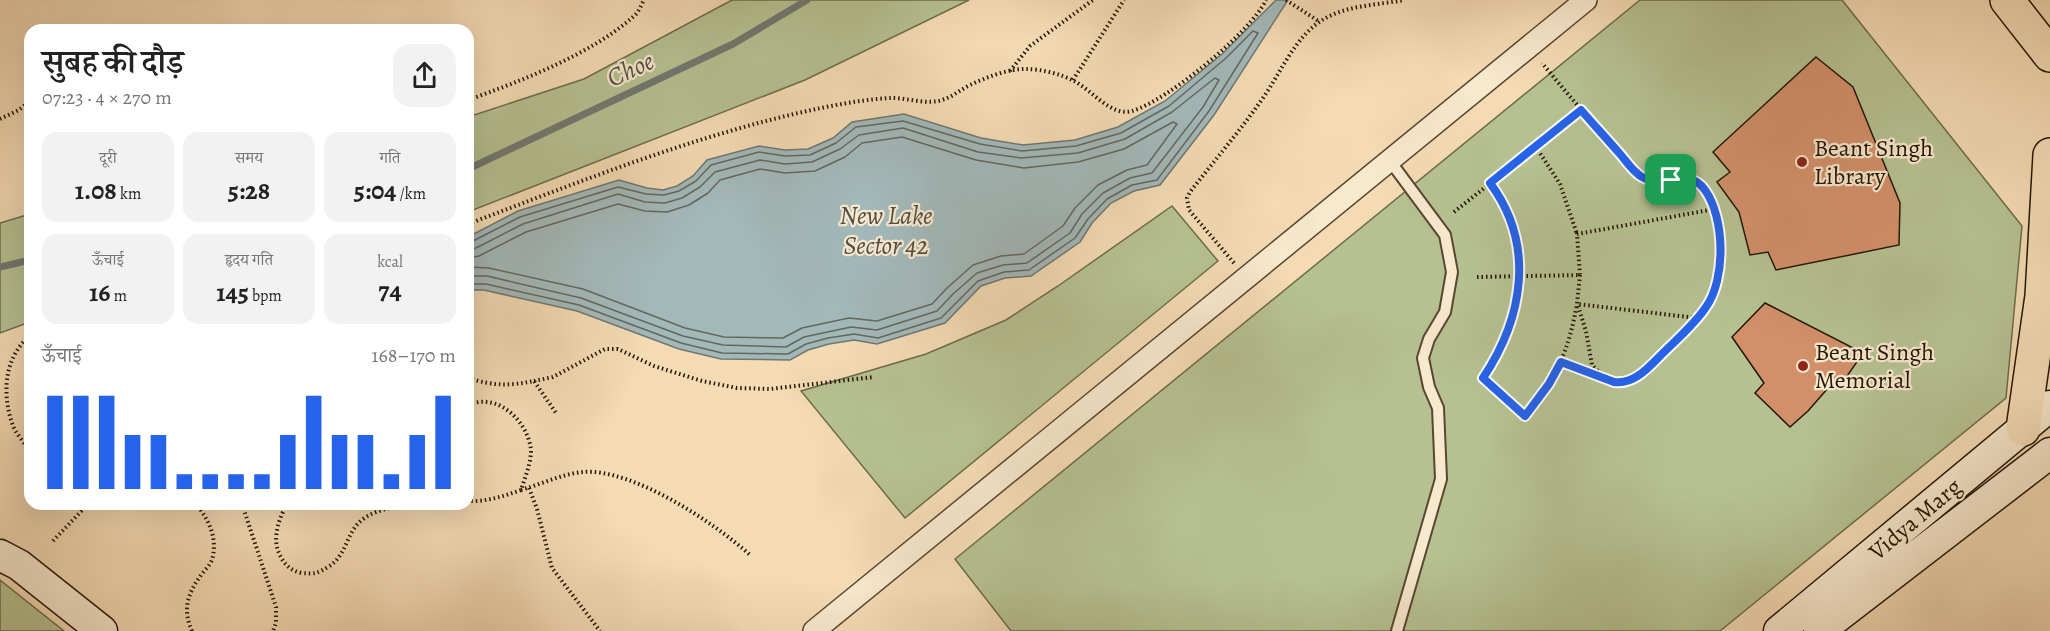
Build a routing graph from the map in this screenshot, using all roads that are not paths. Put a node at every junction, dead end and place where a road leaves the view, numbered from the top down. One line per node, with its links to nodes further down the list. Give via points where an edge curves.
1 (1586, 0): 5 (street)
2 (2007, 0): 3 (highway)
3 (2050, 55)
4 (2050, 155): 7 (highway, via 2042,296)
5 (1390, 161): 11 (street); 12 (lane, via 1445,236 1452,272 1445,312 1423,358 1438,408 1441,480)
6 (2050, 406): 7 (main road, Vidya Marg)
7 (2023, 429): 13 (main road, Vidya Marg)
8 (2050, 453): 14 (main road, Vidya Marg)
9 (0, 555): 10 (main road, via 19,565)
10 (102, 631)
11 (814, 631)
12 (1397, 631)
13 (1779, 631)
14 (1820, 631)

